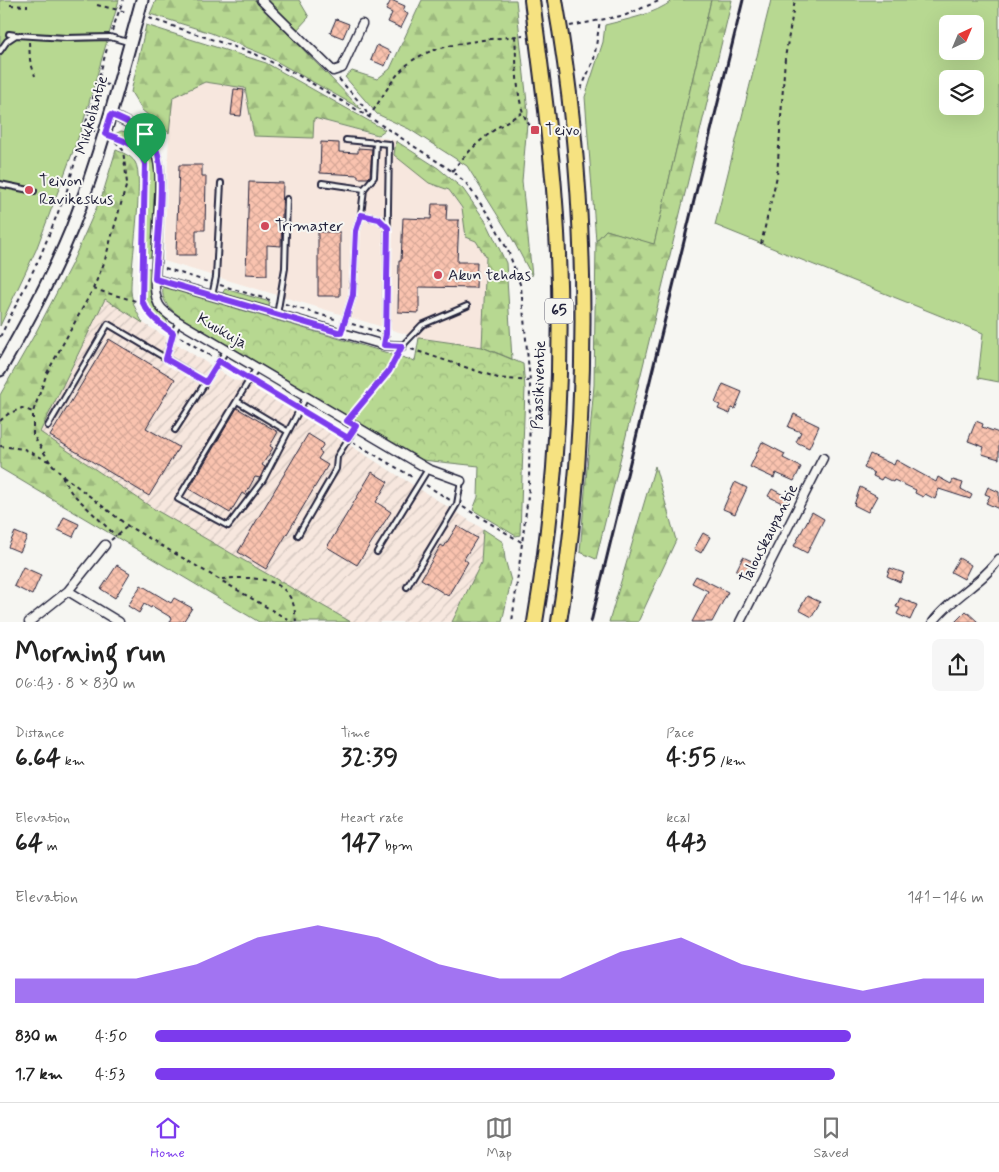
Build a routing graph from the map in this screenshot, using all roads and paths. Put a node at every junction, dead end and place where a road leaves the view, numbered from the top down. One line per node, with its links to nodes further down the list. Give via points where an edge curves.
1 (124, 0): 11 (path)
2 (142, 0): 12 (main road, Mikkolantie)
3 (261, 0): 24 (street)
4 (532, 0): 100 (highway, Paasikiventie / 65, via 550,136 559,291 553,467)
5 (555, 0): 101 (highway, 65, via 574,155 582,305 582,369 570,538)
6 (661, 0): 13 (path, via 626,15)
7 (795, 0): 46 (path, via 785,58 777,176)
8 (10, 5): 10 (path)
9 (97, 5): 11 (path)
10 (28, 6)
11 (120, 10): 12 (path); 21 (path)
12 (138, 15): 22 (main road, Mikkolantie); 31 (path, via 256,54)
13 (600, 20): 15 (path); 28 (path, via 594,59)
14 (362, 24): 24 (street, via 342,68)
15 (568, 26)
16 (8, 34): 18 (lane)
17 (528, 34): 20 (path)
18 (16, 35): 19 (lane); 23 (lane)
19 (29, 36): 21 (lane); 25 (path, via 30,60)
20 (515, 36): 29 (path); 31 (path, via 419,56 402,69)
21 (110, 38): 22 (lane); 26 (path)
22 (130, 43): 30 (main road, Mikkolantie)
23 (0, 51)
24 (333, 71): 31 (path)
25 (35, 76)
26 (98, 82): 27 (path); 32 (path)
27 (108, 85)
28 (581, 89)
29 (522, 113): 33 (path); 37 (path, via 493,129)
30 (111, 115): 34 (main road, Mikkolantie); 47 (street, Kuukuja, via 141,131 158,155 161,174)
31 (369, 117): 37 (path)
32 (85, 129): 34 (path); 56 (path, via 53,227)
33 (534, 130)
34 (108, 135): 48 (path, via 122,150 127,183 104,263); 50 (path, via 133,144 145,164); 63 (main road, Mikkolantie, via 58,260)
35 (346, 140): 36 (lane)
36 (376, 142): 41 (lane, via 374,177); 45 (lane, via 389,144)
37 (452, 171): 88 (path, via 466,183 492,220 521,287 530,381 531,439)
38 (221, 183): 49 (lane)
39 (322, 183): 41 (lane)
40 (0, 184): 42 (lane)
41 (364, 189): 44 (lane)
42 (34, 191)
43 (287, 199): 52 (lane, via 285,268)
44 (361, 215): 45 (lane, via 379,219); 55 (lane, via 356,231 353,295)
45 (388, 228): 57 (lane)
46 (761, 244)
47 (155, 279): 49 (street); 53 (street, Kuukuja, via 158,304)
48 (92, 289): 50 (path); 69 (path, via 47,373)
49 (212, 296): 52 (street)
50 (143, 303): 54 (path, via 155,320)
51 (467, 306): 58 (lane, via 422,326)
52 (277, 315): 55 (street)
53 (179, 322): 54 (lane); 59 (street, Kuukuja)
54 (173, 333): 60 (lane); 61 (path)
55 (341, 333): 57 (street)
56 (0, 336)
57 (384, 345): 58 (street)
58 (402, 346): 71 (path, via 389,371)
59 (227, 349): 61 (lane); 62 (street, Kuukuja)
60 (166, 359): 65 (lane); 72 (lane, via 108,324)
61 (219, 361): 64 (path); 65 (lane)
62 (257, 367): 64 (lane); 66 (street, Kuukuja)
63 (0, 370)
64 (250, 380): 67 (lane); 68 (path)
65 (206, 382): 74 (lane)
66 (306, 397): 68 (lane); 71 (street, Kuukuja)
67 (238, 401): 75 (lane); 75 (lane, via 178,499 228,526 263,480)
68 (299, 409): 75 (lane); 76 (path)
69 (34, 412): 70 (path, via 22,408); 79 (path, via 33,436)
70 (0, 421)
71 (347, 421): 73 (street, Kuukuja)
72 (48, 426)
73 (356, 426): 76 (lane); 80 (street, Kuukuja)
74 (175, 430)
75 (287, 431)
76 (348, 438): 83 (path); 86 (lane, via 337,458 336,469)
77 (0, 446): 79 (path, via 24,449)
78 (823, 458): 102 (street, Talouskaupantie)
79 (50, 462): 81 (path)
80 (428, 469): 82 (street, Kuukuja); 83 (lane)
81 (61, 474): 85 (path); 87 (path, via 71,492)
82 (461, 481): 84 (lane)
83 (420, 482): 84 (path); 90 (lane)
84 (458, 504): 88 (path); 93 (lane)
85 (128, 526): 87 (path); 92 (path)
86 (298, 535)
87 (116, 536): 89 (path)
88 (524, 544): 99 (path)
89 (105, 545): 94 (street)
90 (377, 552)
91 (999, 559): 103 (street, via 990,572 941,612)
92 (222, 579): 97 (path); 98 (path, via 245,577 278,584 291,599)
93 (407, 587)
94 (68, 591): 95 (street); 96 (street)
95 (29, 622)
96 (119, 622)
97 (292, 622)
98 (296, 622)
99 (512, 622)
100 (535, 622)
101 (559, 622)
102 (740, 622)
103 (934, 622)

